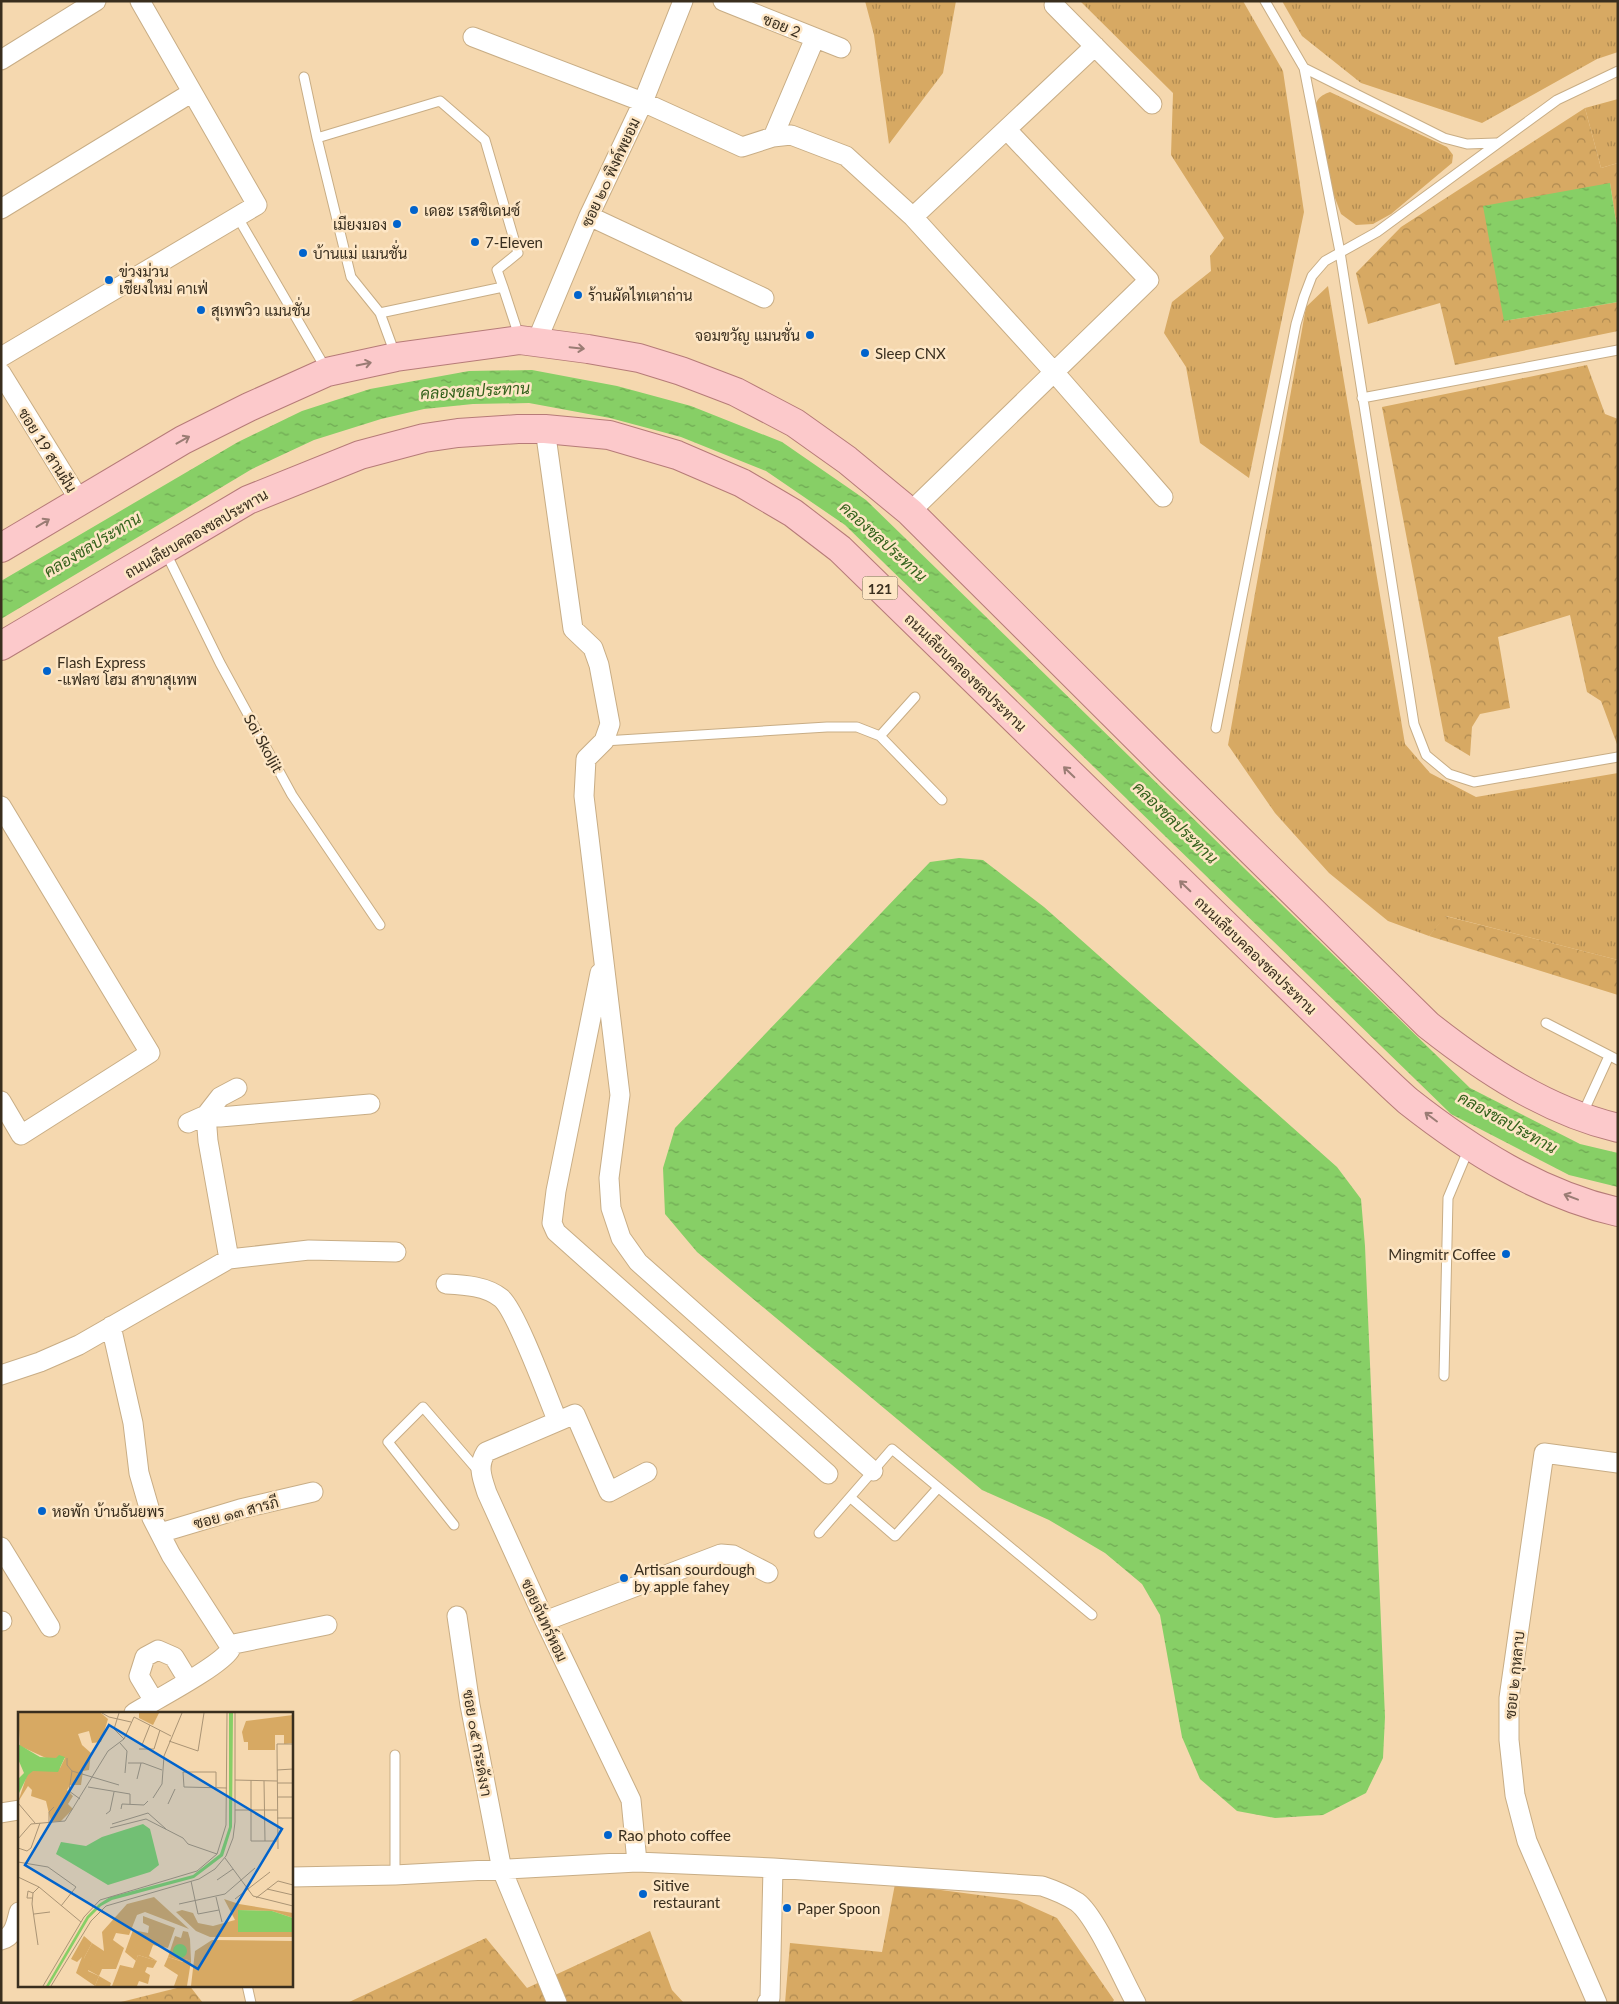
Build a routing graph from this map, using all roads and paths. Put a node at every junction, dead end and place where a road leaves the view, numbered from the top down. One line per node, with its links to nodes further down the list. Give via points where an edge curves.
1 (96, 1): 11 (street)
2 (140, 1): 15 (street)
3 (683, 1): 16 (street, ซอย ๒๐ พิงค์พยอม)
4 (723, 1): 8 (street, ซอย 2)
5 (1265, 1): 12 (lane)
6 (1054, 5): 9 (street)
7 (473, 37): 16 (street)
8 (815, 38): 10 (street, ซอย 2); 19 (street)
9 (1095, 46): 17 (street); 18 (street)
10 (841, 48)
11 (1, 60)
12 (1304, 68): 21 (lane, via 1444,138 1467,144); 26 (lane)
13 (1618, 71): 21 (lane, via 1557,100)
14 (304, 77): 20 (lane)
15 (191, 92): 22 (street); 23 (street, via 257,204)
16 (643, 102): 19 (street, via 742,147); 24 (street, ซอย ๒๐ พิงค์พยอม)
17 (1152, 104)
18 (1007, 130): 25 (street); 35 (street, via 1148,280)
19 (773, 137): 25 (street, via 791,135 846,156)
20 (317, 138): 27 (lane, via 440,101 486,140 518,254 497,270); 29 (lane, via 352,277)
21 (1496, 143): 26 (lane, via 1377,232)
22 (1, 209)
23 (237, 215): 33 (street); 34 (lane)
24 (589, 216): 28 (street); 30 (street, ซอย ๒๐ พิงค์พยอม)
25 (913, 217): 35 (street)
26 (1340, 252): 37 (lane); 46 (lane, via 1325,261 1312,276 1296,324)
27 (503, 287): 29 (lane); 30 (lane)
28 (764, 298)
29 (380, 313): 32 (lane)
30 (528, 342): 32 (main road); 41 (main road, one-way to 41, via 639,358 736,392 795,423 847,460)
31 (1618, 350): 37 (lane)
32 (396, 356): 34 (main road, one-way to 32)
33 (1, 357)
34 (327, 372): 40 (main road, one-way to 34, via 183,440)
35 (1054, 372): 39 (street); 41 (street)
36 (1, 373): 40 (street, ซอย 19 สานฝัน)
37 (1362, 398): 49 (lane, via 1414,724 1426,755 1449,774 1474,782)
38 (545, 429): 43 (main road, ถนนเลียบคลองชลประทาน / 121, via 518,428 441,435 360,455 248,500); 48 (street, via 573,629 593,648 599,665 610,724); 63 (main road, ถนนเลียบคลองชลประทาน / 121, one-way to 38, via 1408,1100 1358,1054 840,549 793,513 742,483 677,455 609,436)
39 (1164, 497)
40 (80, 501): 42 (main road, one-way to 40)
41 (910, 512): 60 (main road, via 1428,1025 1500,1077)
42 (1, 548)
43 (164, 550): 44 (main road, ถนนเลียบคลองชลประทาน / 121); 52 (lane, Soi Skoljit, via 220,663 292,795)
44 (1, 646)
45 (915, 697): 47 (lane)
46 (1216, 728)
47 (880, 736): 48 (lane, via 857,727 827,726); 50 (lane)
48 (604, 741): 53 (street, via 586,759 584,787)
49 (1618, 757)
50 (942, 800)
51 (1, 806): 57 (street, via 150,1053 21,1135)
52 (380, 925)
53 (603, 957): 73 (street, via 620,1094 609,1178 611,1208 621,1238 638,1262 660,1283); 76 (street, via 552,1224 556,1232)
54 (1546, 1023): 55 (lane)
55 (1613, 1058): 60 (lane)
56 (237, 1088): 59 (street, via 220,1097)
57 (1, 1101)
58 (370, 1104): 59 (street, via 220,1117)
59 (206, 1115): 61 (street); 66 (street)
60 (1582, 1117): 62 (main road)
61 (188, 1123)
62 (1618, 1128)
63 (1469, 1146): 64 (main road, ถนนเลียบคลองชลประทาน / 121, one-way to 63, via 1532,1182); 70 (lane, via 1448,1198)
64 (1618, 1212)
65 (396, 1252): 66 (street, via 309,1250)
66 (229, 1259): 68 (street)
67 (446, 1284): 71 (street, via 470,1285 504,1300)
68 (111, 1326): 69 (street, via 40,1362); 81 (street, via 133,1423 139,1473 152,1518)
69 (1, 1374)
70 (1444, 1376)
71 (557, 1420): 74 (street, via 575,1414 608,1492); 75 (street, via 486,1452 481,1460)
72 (1618, 1464): 109 (street, ซอย ๒ กุหลาบ, via 1544,1453 1509,1698 1514,1794 1527,1841)
73 (873, 1470): 77 (lane, via 892,1449); 79 (lane)
74 (647, 1472)
75 (480, 1474): 80 (lane, via 423,1407 388,1442); 87 (street, ซอยจันทร์หอม)
76 (828, 1474)
77 (938, 1488): 79 (lane, via 895,1536); 85 (lane)
78 (313, 1492): 81 (street, ซอย ๑๓ สารภี)
79 (851, 1498): 82 (lane)
80 (454, 1525)
81 (160, 1533): 90 (street, via 171,1556)
82 (819, 1533)
83 (1, 1547): 89 (street)
84 (768, 1573): 87 (street, via 733,1555 721,1554)
85 (1092, 1615)
86 (456, 1616): 99 (street, ซอย ๐๕ กระดังงา)
87 (545, 1621): 97 (street, ซอยจันทร์หอม, via 631,1800)
88 (327, 1625): 90 (street)
89 (50, 1627)
90 (229, 1645): 91 (street, via 226,1656)
91 (188, 1680): 92 (street); 92 (street, via 174,1657 158,1650 145,1657 140,1676)
92 (154, 1701): 93 (street)
93 (136, 1712)
94 (395, 1755): 100 (lane)
95 (18, 1810): 96 (street)
96 (1, 1813)
97 (637, 1862): 98 (street); 99 (street)
98 (773, 1868): 107 (street, via 770,1998); 108 (street, via 1042,1886 1061,1893 1078,1903 1090,1917)
99 (502, 1870): 100 (street); 106 (street, ซอย ๐๕ กระดังงา)
100 (394, 1875): 101 (street)
101 (292, 1877)
102 (18, 1916): 103 (street, via 8,1939)
103 (1, 1940)
104 (247, 1986): 105 (lane)
105 (251, 2003)
106 (558, 2003)
107 (767, 2003)
108 (1136, 2003)
109 (1596, 2003)

